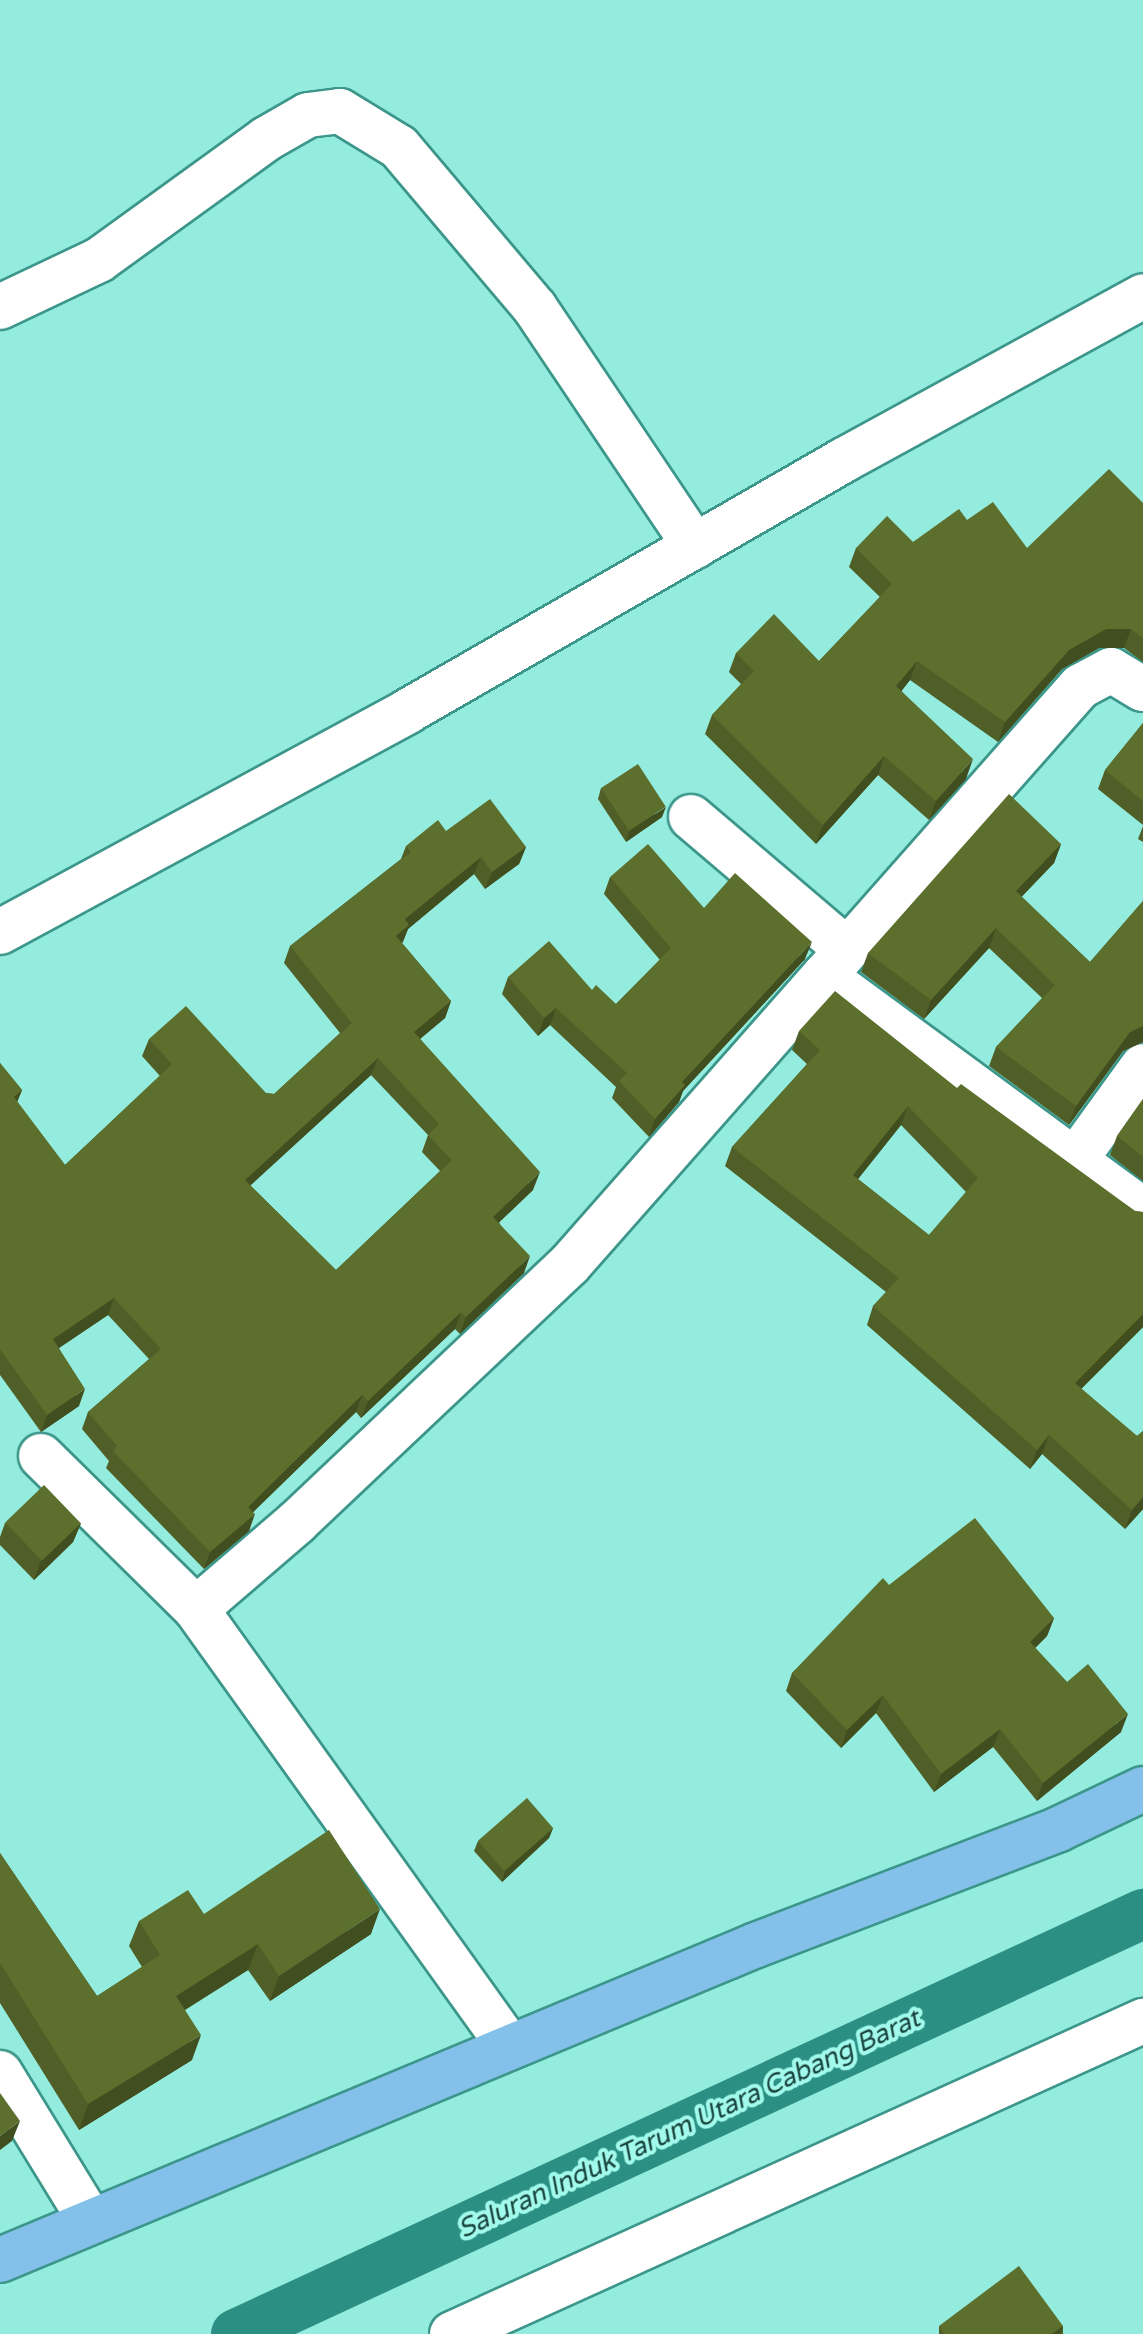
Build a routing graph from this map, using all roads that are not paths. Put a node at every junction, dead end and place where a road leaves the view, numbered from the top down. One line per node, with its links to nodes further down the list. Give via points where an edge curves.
1 (1143, 296): 3 (street)
2 (0, 307): 3 (street, via 99,260 266,139 308,115 340,111 399,147 535,308)
3 (695, 546): 6 (street, via 408,711)
4 (1143, 689): 7 (street, via 1111,670 1081,686)
5 (691, 817): 7 (street)
6 (0, 932)
7 (835, 962): 9 (street); 12 (street, via 569,1265 297,1522)
8 (1143, 1066): 9 (street)
9 (1075, 1160): 10 (street)
10 (1143, 1210)
11 (41, 1456): 12 (street)
12 (196, 1609): 15 (street)
13 (1143, 1789): 15 (main road, via 1059,1829)
14 (1143, 2021): 19 (street)
15 (509, 2046): 17 (main road)
16 (0, 2073): 17 (street)
17 (90, 2220): 18 (main road)
18 (0, 2260)
19 (452, 2334)

